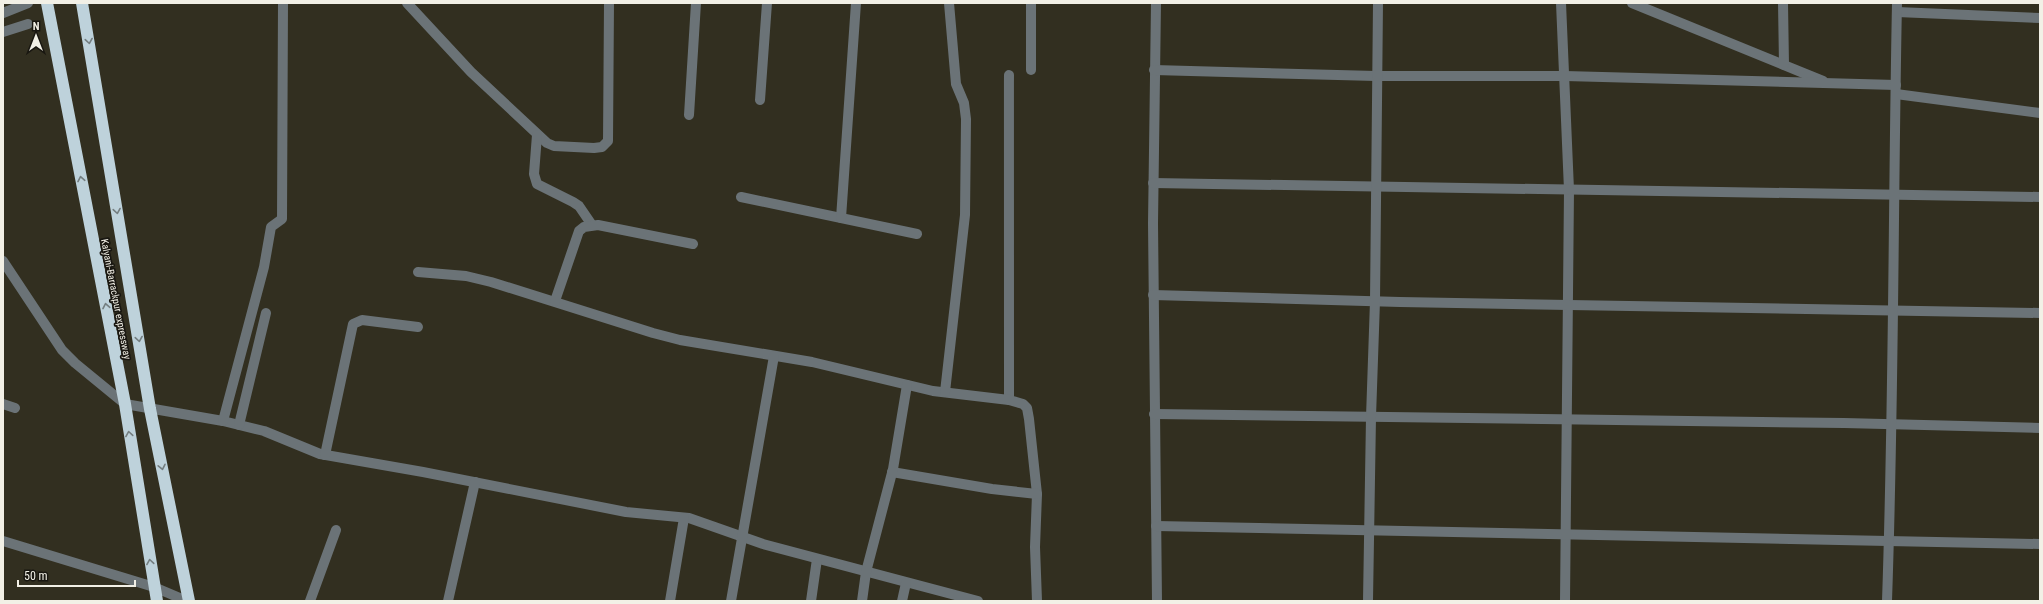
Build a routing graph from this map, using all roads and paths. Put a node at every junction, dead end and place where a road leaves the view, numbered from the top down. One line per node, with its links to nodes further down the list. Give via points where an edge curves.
1 (28, 3): 18 (street)
2 (47, 3): 59 (highway, Kalyani-Barrackpur expressway, one-way to 2)
3 (82, 3): 61 (highway, Kalyani-Barrackpur expressway, one-way to 61)
4 (283, 3): 65 (street, via 282,219 271,227 264,267)
5 (406, 3): 33 (street, via 471,72)
6 (609, 3): 33 (street, via 608,141 602,147 554,146)
7 (696, 3): 32 (street)
8 (767, 3): 30 (street)
9 (856, 3): 40 (street)
10 (949, 3): 56 (street, via 956,84 964,104 966,119 965,215)
11 (1031, 3): 23 (street)
12 (1156, 3): 24 (street)
13 (1378, 3): 26 (street)
14 (1561, 3): 27 (street)
15 (1632, 3): 22 (street)
16 (1783, 3): 22 (street)
17 (1897, 7): 19 (street); 29 (street)
18 (3, 13)
19 (2040, 18)
20 (28, 24): 21 (street)
21 (3, 32)
22 (1784, 65): 28 (street)
23 (1031, 70)
24 (1154, 70): 26 (street); 34 (street)
25 (1009, 74): 57 (street)
26 (1376, 76): 27 (street); 35 (street)
27 (1565, 76): 28 (street); 36 (street)
28 (1830, 84): 29 (street)
29 (1896, 90): 31 (street); 37 (street)
30 (760, 100)
31 (2040, 113)
32 (689, 115)
33 (537, 136): 41 (street, via 534,174 536,184 579,206)
34 (1153, 183): 35 (street); 46 (street)
35 (1377, 186): 36 (street); 48 (street)
36 (1569, 190): 37 (street); 49 (street)
37 (1893, 194): 39 (street); 50 (street)
38 (741, 197): 40 (street)
39 (2040, 197)
40 (841, 218): 42 (street)
41 (592, 225): 43 (street); 47 (street, via 579,231)
42 (917, 234)
43 (693, 244)
44 (3, 261): 59 (street, via 62,350)
45 (418, 272): 47 (street, via 466,276)
46 (1153, 295): 48 (street); 62 (street)
47 (555, 302): 54 (street, via 680,340)
48 (1375, 302): 49 (street); 63 (street)
49 (1569, 305): 50 (street); 64 (street)
50 (1894, 310): 52 (street); 66 (street)
51 (266, 313): 67 (street)
52 (2040, 313)
53 (418, 326): 69 (street, via 362,320 353,324)
54 (774, 356): 55 (street, via 812,362); 78 (street)
55 (907, 385): 56 (street); 70 (street)
56 (945, 392): 57 (street)
57 (1009, 400): 72 (street, via 1023,404 1027,408)
58 (3, 404): 60 (street)
59 (124, 404): 61 (street); 85 (highway, Kalyani-Barrackpur expressway, one-way to 59)
60 (16, 408)
61 (150, 409): 65 (street); 88 (highway, Kalyani-Barrackpur expressway, one-way to 88)
62 (1154, 414): 63 (street); 74 (street)
63 (1371, 417): 64 (street); 76 (street)
64 (1568, 420): 66 (street); 77 (street)
65 (223, 421): 67 (street)
66 (1892, 424): 68 (street); 80 (street)
67 (239, 425): 69 (street, via 264,431 294,445)
68 (2040, 428)
69 (325, 455): 71 (street)
70 (892, 472): 72 (street); 83 (street)
71 (475, 482): 73 (street, via 626,512); 90 (street)
72 (1037, 494): 96 (street)
73 (684, 518): 78 (street); 91 (street)
74 (1156, 526): 76 (street); 97 (street)
75 (336, 530): 89 (street)
76 (1368, 530): 77 (street); 98 (street)
77 (1566, 535): 80 (street); 99 (street)
78 (743, 537): 82 (street); 92 (street)
79 (3, 541): 85 (street)
80 (1889, 541): 81 (street); 100 (street)
81 (2040, 544)
82 (817, 559): 83 (street); 93 (street)
83 (866, 572): 84 (street); 94 (street)
84 (906, 583): 86 (street); 95 (street)
85 (154, 587): 87 (highway, Kalyani-Barrackpur expressway); 88 (street)
86 (971, 600)
87 (157, 601)
88 (188, 601)
89 (310, 601)
90 (448, 601)
91 (670, 601)
92 (731, 601)
93 (810, 601)
94 (862, 601)
95 (902, 601)
96 (1037, 601)
97 (1157, 601)
98 (1368, 601)
99 (1565, 601)
100 (1887, 601)

